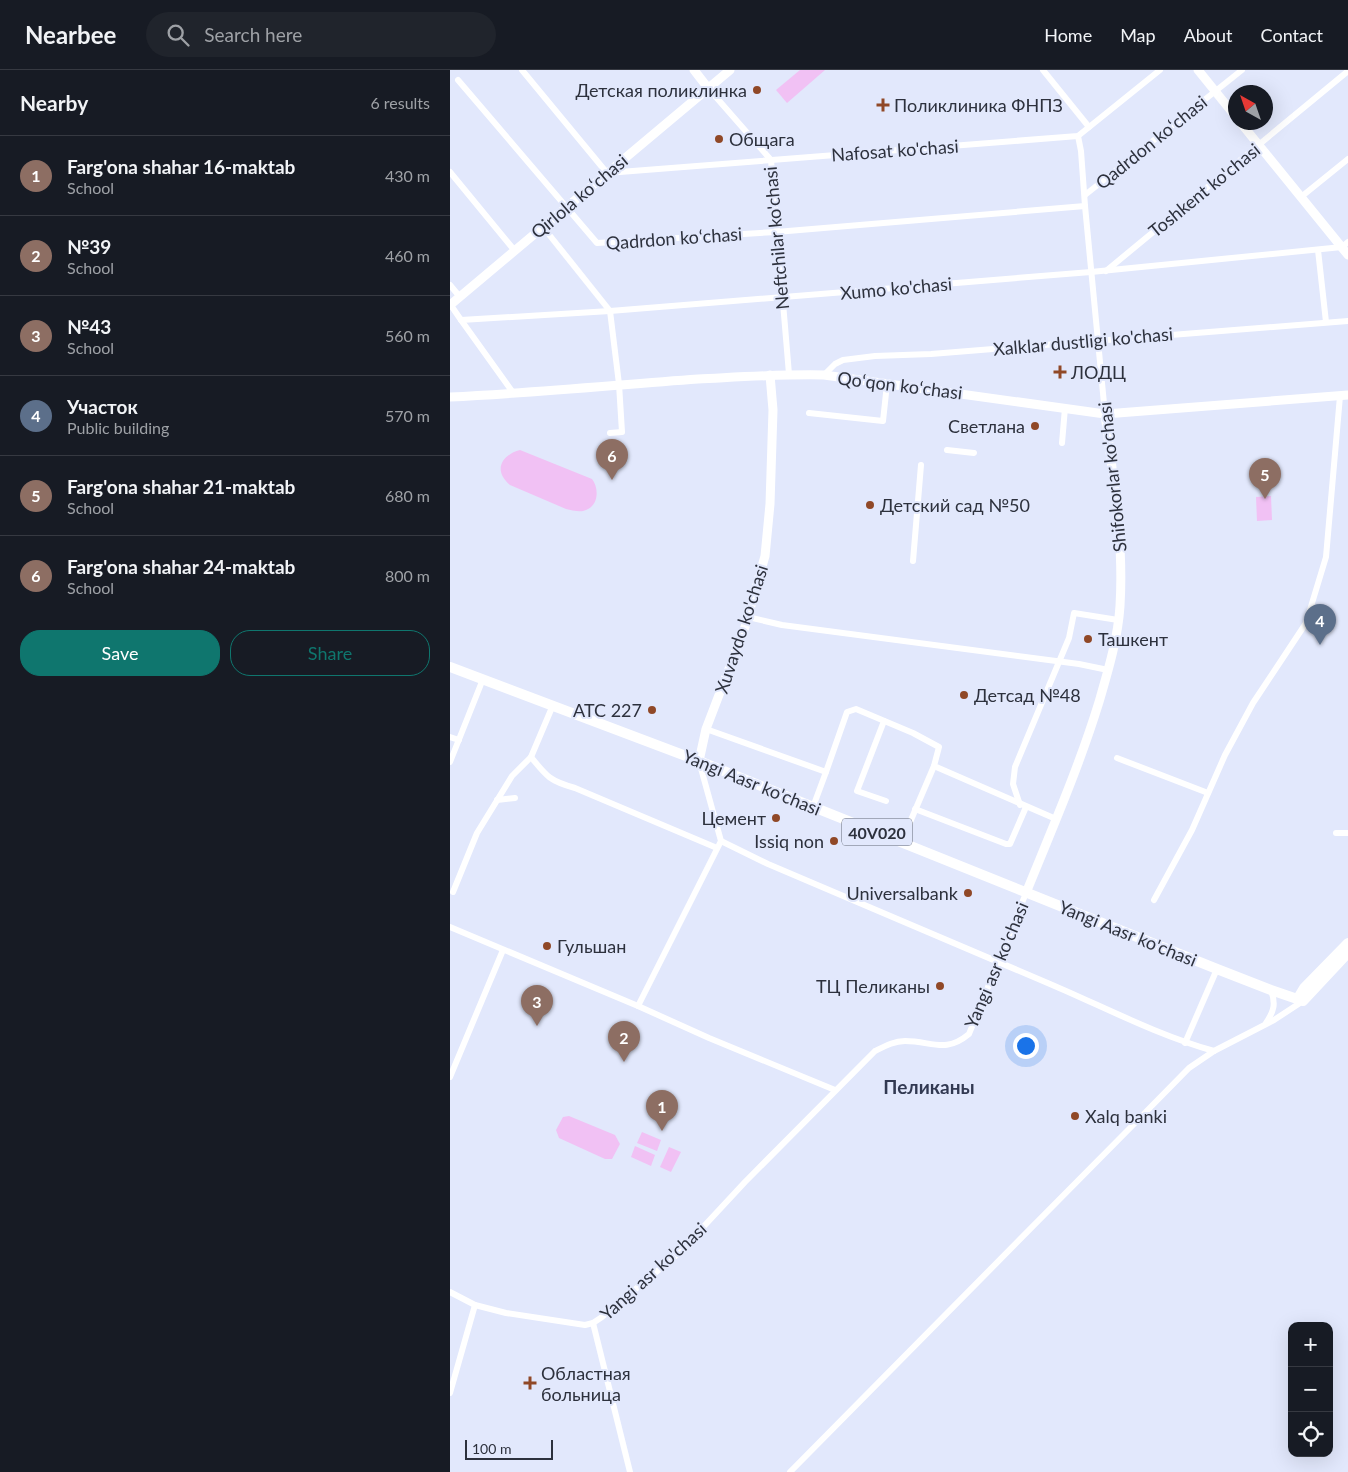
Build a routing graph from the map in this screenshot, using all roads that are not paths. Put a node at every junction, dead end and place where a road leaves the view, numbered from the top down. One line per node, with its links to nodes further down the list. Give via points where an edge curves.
1 (522, 70): 20 (street)
2 (694, 70): 10 (street, Neftchilar ko'chasi)
3 (730, 70): 10 (street, Qirlola koʻchasi)
4 (1043, 70): 13 (street)
5 (1160, 70): 13 (street)
6 (1198, 70): 11 (street)
7 (1242, 70): 11 (street, Qadrdon koʻchasi)
8 (1348, 71): 16 (street, Toshkent ko'chasi)
9 (458, 80): 24 (street, Qadrdon koʻchasi)
10 (708, 88): 18 (street, Neftchilar ko'chasi); 20 (street, Qirlola koʻchasi)
11 (1215, 91): 12 (street); 21 (street, Qadrdon koʻchasi)
12 (1228, 107)
13 (1089, 127): 15 (street)
14 (1246, 130): 16 (street)
15 (1078, 136): 18 (street, Nafosat ko'chasi); 21 (street, Shifokorlar ko'chasi)
16 (1258, 145): 22 (street); 31 (street, Toshkent ko'chasi)
17 (1348, 158): 22 (street)
18 (771, 160): 20 (street, Nafosat ko'chasi); 26 (street, Neftchilar ko'chasi)
19 (450, 172): 28 (street)
20 (607, 173): 24 (street, Qirlola koʻchasi)
21 (1085, 195): 23 (street, Shifokorlar ko'chasi)
22 (1301, 197): 27 (street)
23 (1085, 206): 26 (street, Qadrdon koʻchasi); 32 (street, Shifokorlar ko'chasi)
24 (566, 207): 25 (street, Qirlola koʻchasi); 26 (street, Qadrdon koʻchasi, via 597,243)
25 (543, 227): 28 (street, Qirlola koʻchasi); 37 (street)
26 (776, 232): 35 (street, Neftchilar ko'chasi)
27 (1345, 245): 29 (street, Xumo ko'chasi); 30 (street)
28 (515, 250): 34 (street, Qirlola koʻchasi)
29 (1318, 250): 31 (street, Xumo ko'chasi); 40 (street)
30 (1348, 255)
31 (1106, 271): 32 (street, Xumo ko'chasi)
32 (1091, 272): 35 (street, Xumo ko'chasi); 41 (street, Shifokorlar ko'chasi)
33 (450, 285): 34 (street)
34 (460, 297): 36 (street, Qirlola koʻchasi)
35 (782, 298): 37 (street, Xumo ko'chasi); 42 (street, Neftchilar ko'chasi)
36 (450, 305): 38 (street)
37 (610, 311): 38 (street, Xumo ko'chasi); 45 (street)
38 (461, 320): 47 (street)
39 (1348, 321): 40 (street, Xalklar dustligi ko'chasi)
40 (1326, 322): 41 (street, Xalklar dustligi ko'chasi)
41 (1098, 340): 44 (street, Xalklar dustligi ko'chasi, via 842,360); 52 (street, Shifokorlar ko'chasi)
42 (789, 374): 43 (street, Qoʻqon koʻchasi); 44 (street, Qoʻqon koʻchasi)
43 (770, 375): 45 (street, Qoʻqon koʻchasi); 59 (street, Xuvaydo ko'chasi, via 773,410 770,504 765,556)
44 (824, 375): 46 (street, Qoʻqon koʻchasi)
45 (619, 384): 47 (street, Qoʻqon koʻchasi); 53 (street, via 622,432)
46 (887, 384): 50 (street, Qoʻqon koʻchasi); 51 (street, via 883,421)
47 (514, 394): 49 (street, Qoʻqon koʻchasi)
48 (1344, 395): 52 (street, Qoʻqon koʻchasi); 76 (street, via 1326,557 1306,623 1253,703)
49 (450, 398)
50 (1065, 408): 52 (street, Qoʻqon koʻchasi); 54 (street)
51 (809, 413)
52 (1105, 414): 60 (street, Shifokorlar ko'chasi, via 1121,540)
53 (610, 433)
54 (1062, 443)
55 (947, 450): 56 (street)
56 (974, 453)
57 (922, 465): 58 (street)
58 (913, 561)
59 (748, 617): 61 (street, via 782,625); 67 (street, Xuvaydo ko'chasi)
60 (1118, 620): 61 (street, via 1074,613); 63 (street, Shifokorlar ko'chasi)
61 (1059, 663): 63 (street); 80 (street, via 1015,767 1013,784)
62 (450, 667): 64 (main road, Yangi Aasr ko'chasi / 40V020)
63 (1108, 670): 83 (street, Shifokorlar ko'chasi, via 1081,758)
64 (483, 679): 65 (main road, Yangi Aasr ko'chasi / 40V020); 69 (street)
65 (553, 705): 70 (street); 72 (main road, Yangi Aasr ko'chasi / 40V020)
66 (884, 721): 74 (street, via 940,747); 75 (street, via 856,709 847,712); 79 (street, via 857,792)
67 (706, 728): 72 (street, Xuvaydo ko'chasi); 75 (street)
68 (450, 737): 69 (street)
69 (459, 740): 73 (street)
70 (531, 757): 78 (street, via 512,776); 88 (street, via 555,782)
71 (1118, 758): 76 (street)
72 (699, 761): 81 (main road, Yangi Aasr ko'chasi / 40V020); 86 (street)
73 (450, 762)
74 (934, 766): 80 (street); 82 (street)
75 (826, 772): 81 (street)
76 (1208, 793): 91 (street)
77 (515, 798): 78 (street)
78 (497, 800): 89 (street, via 477,833)
79 (886, 801)
80 (1023, 806): 82 (street, via 1010,844); 83 (street)
81 (812, 807): 87 (main road, Yangi Aasr ko'chasi / 40V020)
82 (914, 809): 87 (street)
83 (1056, 819): 90 (street, Shifokorlar ko'chasi)
84 (1348, 833): 85 (street)
85 (1336, 834)
86 (721, 841): 88 (street); 96 (street)
87 (902, 841): 90 (main road, Yangi Aasr ko'chasi / 40V020)
88 (718, 848): 100 (street)
89 (453, 892)
90 (1026, 892): 96 (street, Yangi asr ko'chasi); 97 (main road, Yangi Aasr ko'chasi / 40V020)
91 (1154, 900)
92 (450, 927): 94 (street)
93 (1348, 943): 99 (main road)
94 (504, 950): 100 (street); 104 (street)
95 (1348, 953): 99 (main road)
96 (999, 962): 102 (street); 105 (street, Yangi asr ko'chasi, via 969,1034 962,1040 947,1046 906,1041 886,1046 875,1051)
97 (1217, 969): 98 (main road, Yangi Aasr ko'chasi / 40V020); 102 (street)
98 (1271, 990): 99 (main road, Yangi Aasr ko'chasi / 40V020); 101 (street, via 1274,1011)
99 (1303, 996): 101 (street, via 1284,1014)
100 (638, 1006): 105 (street)
101 (1264, 1026): 103 (street)
102 (1185, 1043): 103 (street)
103 (1214, 1051): 111 (street, via 1178,1078)
104 (450, 1077)
105 (835, 1090): 108 (street, Yangi asr ko'chasi, via 678,1253)
106 (450, 1292): 107 (street, Yangi asr ko'chasi)
107 (475, 1305): 108 (street, Yangi asr ko'chasi, via 506,1313 585,1325); 109 (street)
108 (593, 1323): 110 (street)
109 (450, 1393)
110 (630, 1472)
111 (790, 1472)

